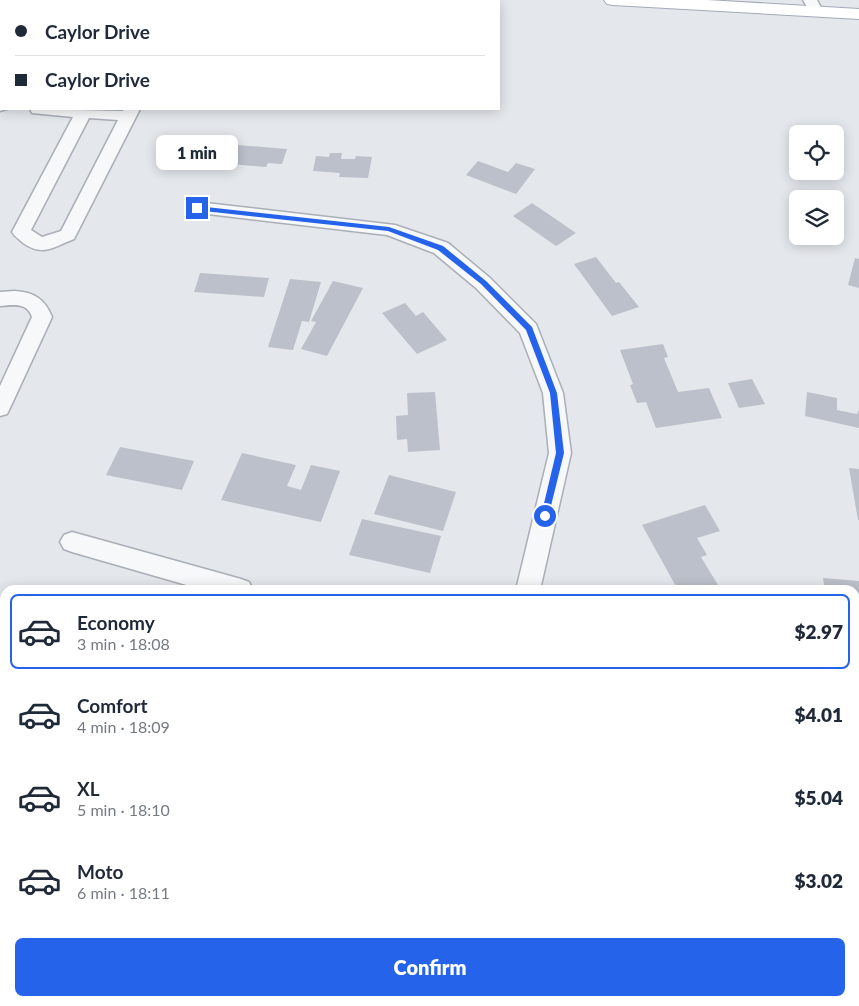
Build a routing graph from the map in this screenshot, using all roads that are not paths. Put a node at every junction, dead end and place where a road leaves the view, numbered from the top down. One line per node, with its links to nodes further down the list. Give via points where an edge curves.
1 (613, 0): 2 (main road)
2 (813, 6): 3 (main road)
3 (859, 14)
4 (53, 110): 5 (street)
5 (84, 112): 6 (street); 6 (street, via 21,232 40,245 68,235)
6 (130, 112)
7 (197, 208): 12 (street, via 380,228 441,248 483,283 529,329 553,393 560,453)
8 (0, 300): 9 (street, via 22,298 34,302 42,317)
9 (0, 408)
10 (72, 542): 11 (street)
11 (223, 585)
12 (529, 585)

